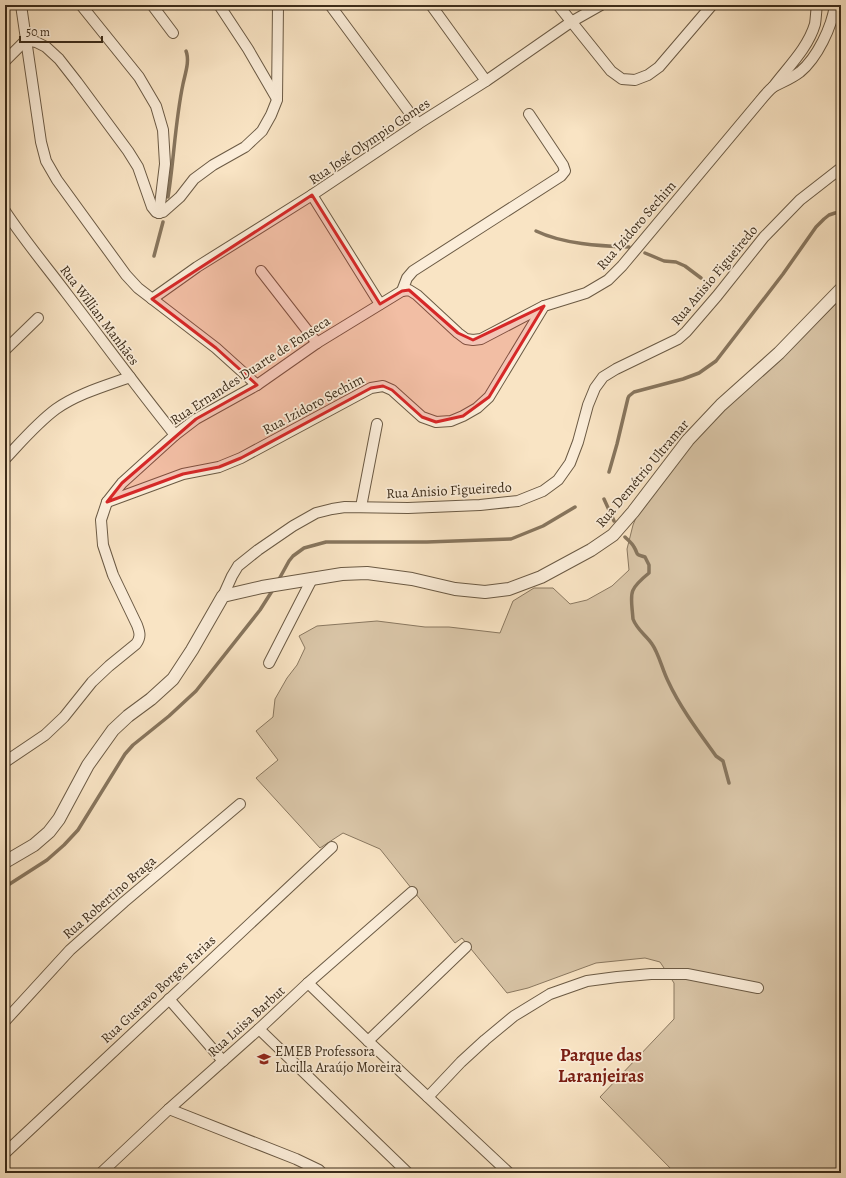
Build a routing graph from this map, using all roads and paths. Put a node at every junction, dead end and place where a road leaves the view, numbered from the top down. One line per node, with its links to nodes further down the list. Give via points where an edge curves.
1 (21, 5): 15 (street)
2 (81, 5): 25 (street, via 139,77 156,106 163,130 165,164)
3 (152, 5): 14 (street)
4 (220, 5): 19 (street)
5 (278, 5): 19 (street)
6 (330, 5): 21 (street)
7 (431, 5): 17 (street)
8 (558, 5): 13 (street)
9 (601, 5): 13 (street, Rua José Olympio Gomes)
10 (712, 5): 13 (street, via 659,67 635,80 622,79 610,71)
11 (817, 5): 18 (street, via 815,23 809,39)
12 (835, 5): 18 (street, Rua Izidoro Sechim, via 829,28 819,50 801,70)
13 (571, 22): 17 (street, Rua José Olympio Gomes)
14 (173, 33)
15 (26, 40): 16 (street); 25 (street, via 46,47 77,82 135,161 152,207); 29 (street, via 40,142 46,161 126,275)
16 (5, 61)
17 (486, 81): 21 (street, Rua José Olympio Gomes)
18 (772, 88): 31 (street, Rua Izidoro Sechim, via 608,280 586,293)
19 (277, 100): 25 (street, via 272,116 262,132 245,147 194,179 180,197)
20 (529, 114): 28 (street, via 565,171 412,271)
21 (418, 124): 23 (street, Rua José Olympio Gomes)
22 (841, 168): 41 (street, Rua Anisio Figueiredo, via 800,200 764,237 686,332 678,339 603,377 588,405 570,463 558,480 543,491 518,501 480,505)
23 (312, 195): 29 (street, Rua José Olympio Gomes, via 197,267); 30 (street)
24 (5, 211): 35 (street, Rua Willian Manhães)
25 (159, 213)
26 (260, 271): 33 (street)
27 (841, 289): 42 (street, Rua Demétrio Ultramar, via 779,353 721,404 688,440 613,535 541,578 509,589 485,592 367,573)
28 (402, 291): 30 (street, Rua Ernandes Duarte de Fonseca); 31 (street, via 409,290 417,295 458,334 473,340 481,339)
29 (152, 299): 36 (street, via 216,348)
30 (380, 304): 33 (street, Rua Ernandes Duarte de Fonseca)
31 (544, 306): 40 (street, Rua Izidoro Sechim, via 489,397 463,416 451,421 429,420 422,417 392,390 383,386 371,388 241,458 219,467 183,474)
32 (38, 318): 34 (street)
33 (317, 343): 36 (street, Rua Ernandes Duarte de Fonseca)
34 (5, 350)
35 (130, 377): 38 (street, Rua Willian Manhães); 39 (street, via 79,396 56,408)
36 (257, 385): 38 (street, Rua Ernandes Duarte de Fonseca, via 196,419)
37 (377, 424): 41 (street)
38 (175, 435): 40 (street, Rua Ernandes Duarte de Fonseca, via 122,484)
39 (5, 459)
40 (107, 502): 45 (street, Rua Ernandes Duarte de Fonseca, via 101,520 103,545 113,575 137,625 139,640 92,682 45,736)
41 (361, 508): 43 (street, Rua Anisio Figueiredo, via 332,509 316,513 293,526 238,566)
42 (312, 579): 43 (street, Rua Demétrio Ultramar); 44 (street)
43 (223, 596): 48 (street, via 173,679 113,730 88,765 59,819 49,832 34,845)
44 (269, 664)
45 (5, 762)
46 (240, 804): 54 (street, Rua Robertino Braga, via 70,950)
47 (332, 847): 53 (street, Rua Gustavo Borges Farias)
48 (5, 862)
49 (412, 892): 51 (street, Rua Luisa Barbut)
50 (466, 947): 56 (street)
51 (308, 983): 55 (street, Rua Luisa Barbut); 56 (street)
52 (758, 988): 58 (street, via 687,974 617,976 587,981 550,994 514,1016 461,1062)
53 (169, 998): 57 (street); 60 (street, Rua Gustavo Borges Farias)
54 (5, 1021)
55 (259, 1029): 57 (street, Rua Luisa Barbut); 63 (street)
56 (368, 1041): 58 (street)
57 (223, 1061): 59 (street, Rua Luisa Barbut)
58 (428, 1097): 64 (street)
59 (169, 1109): 61 (street, Rua Luisa Barbut); 62 (street, via 296,1159)
60 (5, 1153)
61 (100, 1173)
62 (322, 1173)
63 (408, 1173)
64 (509, 1173)

